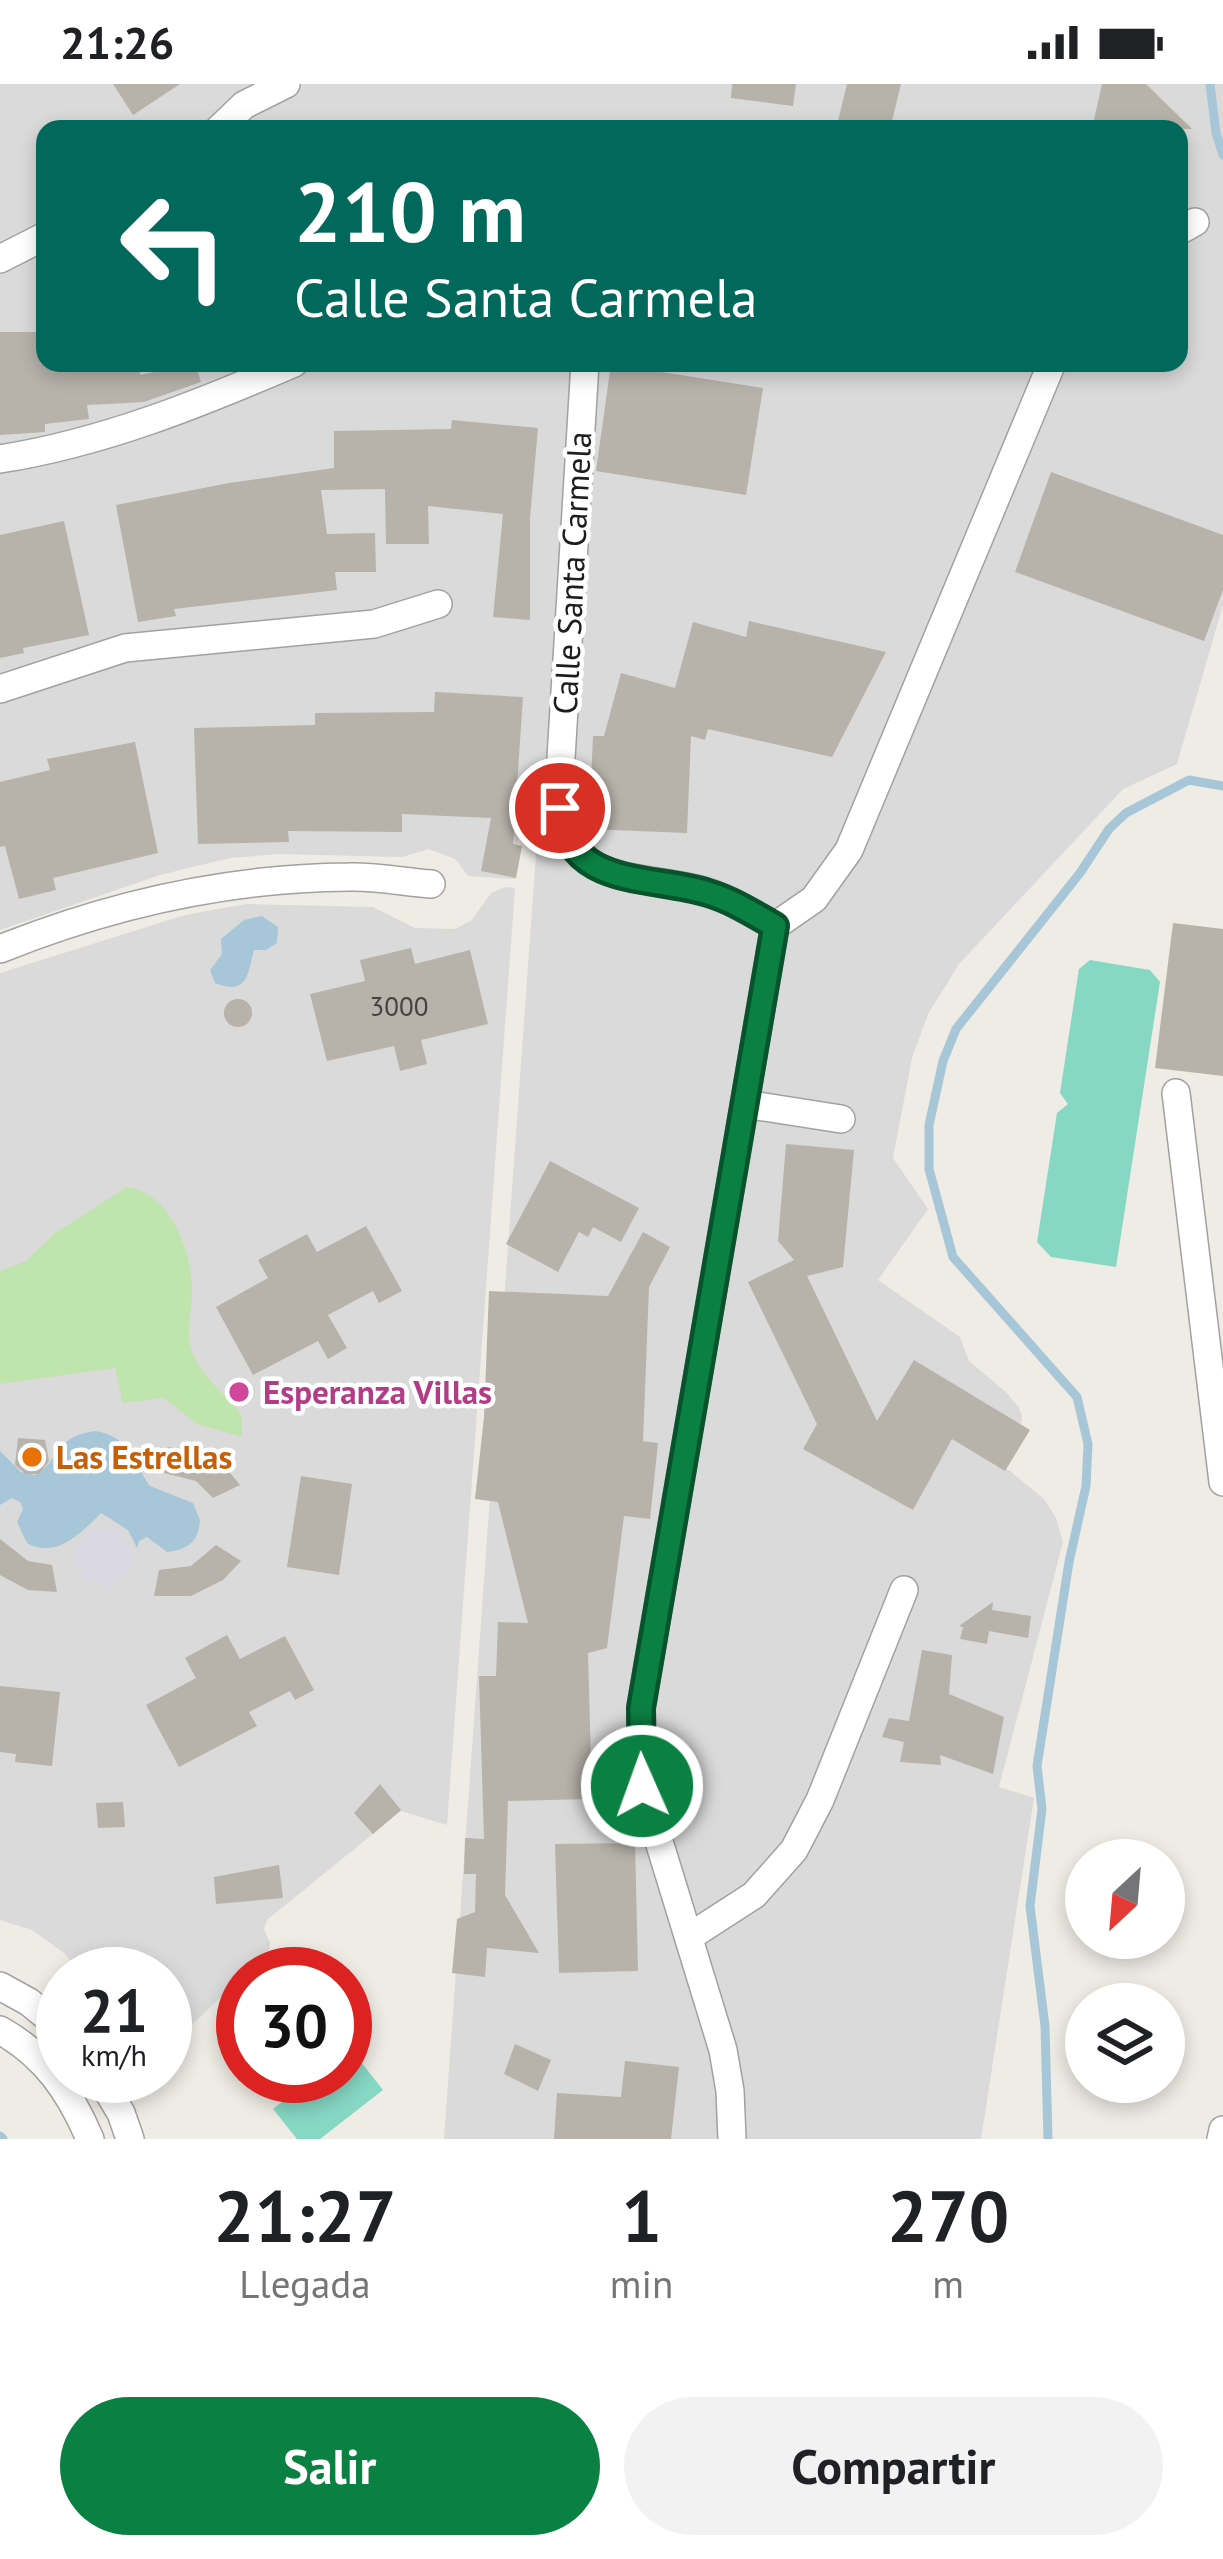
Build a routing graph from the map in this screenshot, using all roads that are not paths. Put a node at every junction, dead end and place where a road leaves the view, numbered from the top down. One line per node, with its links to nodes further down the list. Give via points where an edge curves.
1 (286, 84): 2 (street)
2 (228, 120)
3 (36, 241): 4 (street)
4 (0, 259)
5 (272, 372): 8 (street, via 197,405)
6 (584, 372): 12 (street, Calle Santa Carmela, via 562,823 573,847 603,870 711,894)
7 (1048, 372): 12 (street, via 849,850 814,899)
8 (0, 459)
9 (438, 604): 10 (street, via 374,624 125,648)
10 (0, 689)
11 (431, 884): 13 (street, via 351,877 195,891 120,906)
12 (775, 926): 15 (street)
13 (0, 949)
14 (1176, 1093): 17 (street)
15 (745, 1104): 16 (street); 19 (street, via 640,1724 642,1786)
16 (841, 1119)
17 (1223, 1481)
18 (904, 1590): 19 (street, via 794,1850 754,1895)
19 (689, 1937): 27 (street, via 723,2050)
20 (0, 1986): 21 (street)
21 (36, 2008)
22 (0, 2030): 25 (street, via 49,2068)
23 (115, 2103): 26 (street)
24 (1223, 2130): 28 (street)
25 (90, 2139)
26 (130, 2139)
27 (732, 2139)
28 (1221, 2139)

